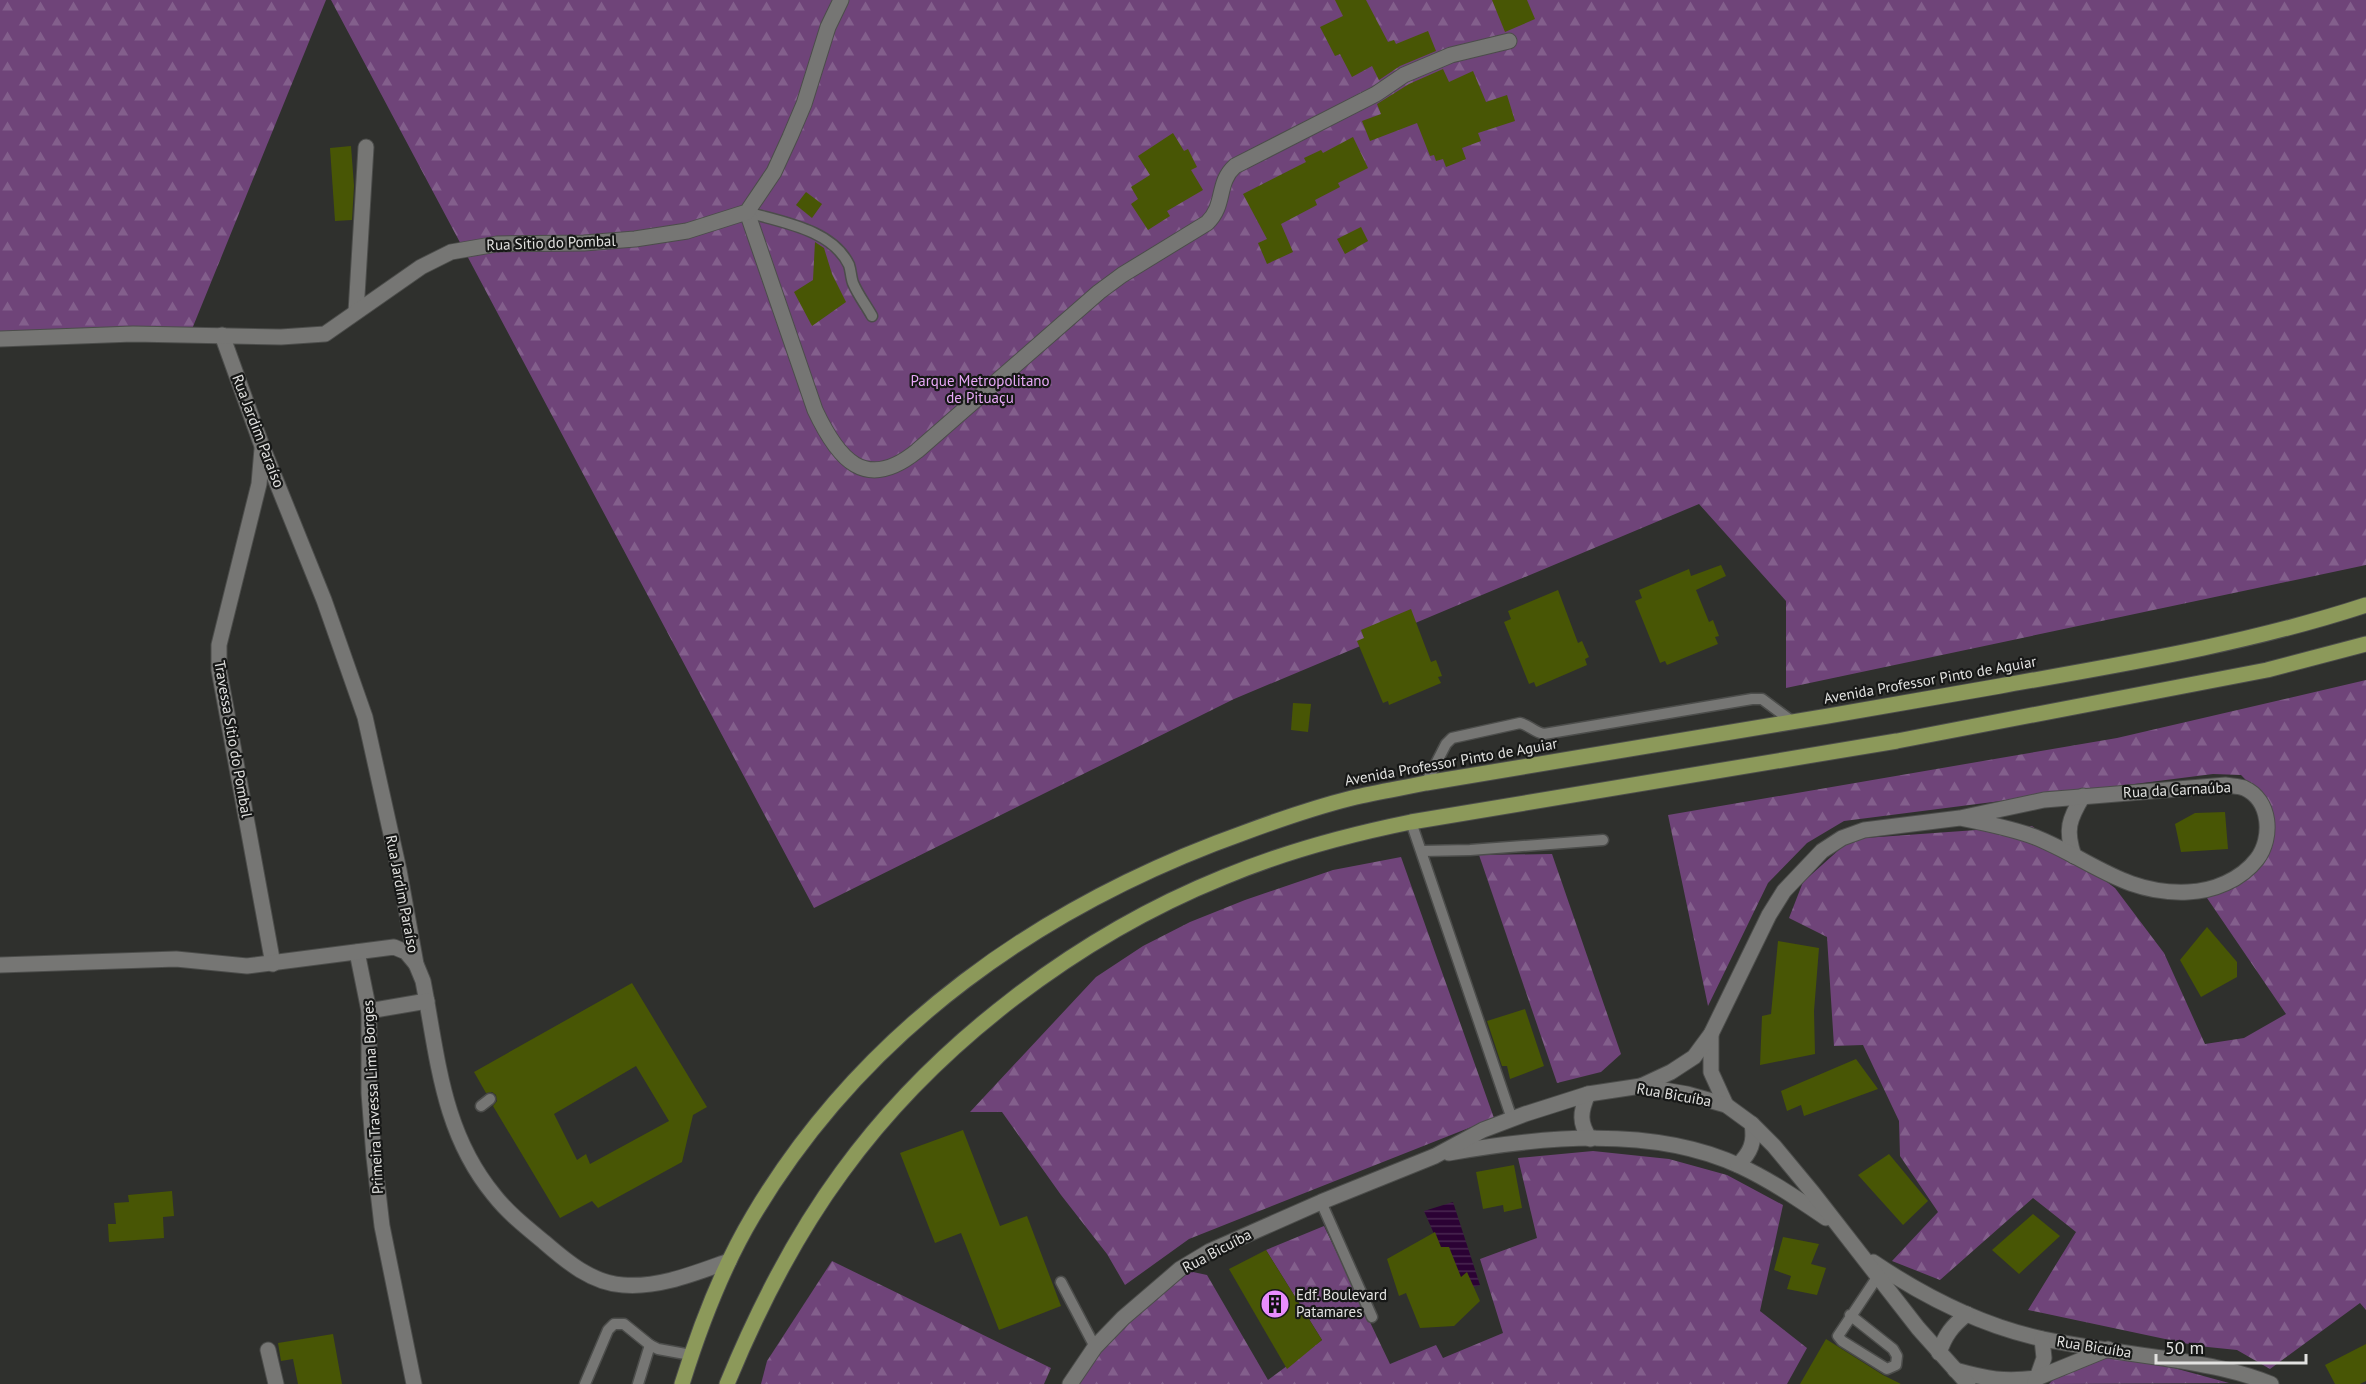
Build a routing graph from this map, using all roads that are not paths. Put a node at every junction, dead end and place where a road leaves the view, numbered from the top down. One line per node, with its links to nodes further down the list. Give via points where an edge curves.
1 (841, 0): 4 (street, via 790,137 774,172)
2 (1509, 41): 4 (street, via 1451,55 1414,70 1376,94 1235,166 1223,183 1216,214 1207,222 1099,292 910,457 884,470 870,471 854,464 826,433)
3 (366, 147): 5 (street)
4 (747, 212): 5 (street, Rua Sítio do Pombal, via 687,231 635,239 497,244 451,252 421,267); 6 (lane, via 805,230 832,245 849,266 852,282)
5 (356, 312): 7 (street, Rua Sítio do Pombal, via 325,334)
6 (872, 316)
7 (222, 335): 8 (street, Rua Sítio do Pombal, via 110,334); 9 (street, Rua Jardim Paraíso)
8 (0, 339)
9 (262, 446): 21 (street, Travessa Sítio do Pombal, via 259,484 219,645 219,670); 22 (street, Rua Jardim Paraíso, via 328,609 365,717)
10 (2366, 605): 12 (main road, Avenida Professor Pinto de Aguiar, via 2178,653)
11 (2366, 644): 16 (main road, via 2267,670 1897,741)
12 (1793, 722): 13 (main road, Avenida Professor Pinto de Aguiar); 13 (lane, via 1762,699 1752,699 1544,734 1520,723 1452,738)
13 (1426, 783): 38 (main road, Avenida Professor Pinto de Aguiar, via 1351,798 1211,844 1087,901 1004,953 899,1034 855,1078 783,1168)
14 (2083, 796): 15 (street, Rua da Carnaúba); 19 (street, via 2069,824 2068,839); 19 (street, Rua da Carnaúba, via 2226,785 2244,788 2264,810 2268,826 2266,843 2243,873 2207,891 2167,892 2137,887)
15 (1960, 818): 19 (street, Rua da Carnaúba, via 2000,826); 26 (street, Rua da Carnaúba, via 1864,830 1822,851 1784,891 1769,915)
16 (1411, 822): 18 (lane); 58 (main road, via 1298,850 1164,904 1042,978 986,1021 930,1071 842,1172 786,1264)
17 (1603, 840): 18 (lane)
18 (1422, 851): 30 (lane)
19 (2074, 856)
20 (357, 952): 21 (street); 22 (street, via 394,947 406,952); 25 (street, Primeira Travessa Lima Borges)
21 (273, 963): 23 (street, via 247,966 176,959)
22 (416, 964): 24 (street, Rua Jardim Paraíso)
23 (0, 965)
24 (427, 1001): 25 (street); 38 (street, Rua Jardim Paraíso, via 437,1064 454,1128 494,1195 553,1250 590,1278 626,1286 679,1278)
25 (369, 1011): 54 (street, Primeira Travessa Lima Borges, via 369,1093 382,1226)
26 (1711, 1034): 27 (street, Rua da Carnaúba, via 1685,1064); 29 (street, Rua da Carnaúba, via 1711,1072)
27 (1641, 1086): 28 (street, Rua Bicuíba); 29 (street, Rua Bicuíba)
28 (1588, 1094): 30 (street, Rua Bicuíba); 32 (street, via 1581,1118)
29 (1726, 1105): 31 (street, Rua Bicuíba)
30 (1512, 1119): 33 (street, Rua Bicuíba)
31 (1752, 1124): 34 (street, via 1753,1146); 36 (street, Rua Bicuíba)
32 (1590, 1139): 33 (street, Rua Bicuíba, via 1534,1141); 34 (street, Rua Bicuíba, via 1689,1148)
33 (1435, 1156): 35 (street, Rua Bicuíba)
34 (1738, 1165): 36 (street, Rua Bicuíba, via 1774,1183)
35 (1321, 1202): 43 (lane); 46 (street, Rua Bicuíba, via 1210,1251 1180,1269)
36 (1836, 1226): 37 (street, Rua Bicuíba)
37 (1863, 1255): 39 (street, Rua Bicuíba); 41 (street, Rua Bicuíba, via 1906,1284)
38 (729, 1261): 50 (main road, Avenida Professor Pinto de Aguiar)
39 (1878, 1276): 42 (lane); 49 (street, Rua Bicuíba)
40 (1061, 1282): 46 (lane)
41 (1967, 1314): 44 (street, Rua Bicuíba); 49 (street, via 1945,1335)
42 (1850, 1315): 42 (lane, via 1893,1349 1898,1359 1896,1365 1887,1369 1840,1340 1838,1334)
43 (1372, 1317)
44 (2042, 1339): 47 (street, Rua Bicuíba); 52 (street, via 2044,1358)
45 (650, 1345): 50 (lane); 55 (lane, via 624,1324 614,1324); 56 (lane)
46 (1095, 1347): 59 (street, Rua Bicuíba)
47 (2108, 1349): 52 (street); 61 (street, Rua Bicuíba, via 2237,1372)
48 (268, 1350): 53 (street)
49 (1939, 1353): 51 (street, Rua Bicuíba)
50 (691, 1355): 57 (main road, Avenida Professor Pinto de Aguiar)
51 (1955, 1370): 52 (street, via 1983,1378); 60 (street, Rua Bicuíba)
52 (2036, 1381)
53 (276, 1384)
54 (414, 1384)
55 (585, 1384)
56 (638, 1384)
57 (682, 1384)
58 (727, 1384)
59 (1070, 1384)
60 (1968, 1384)
61 (2271, 1384)

